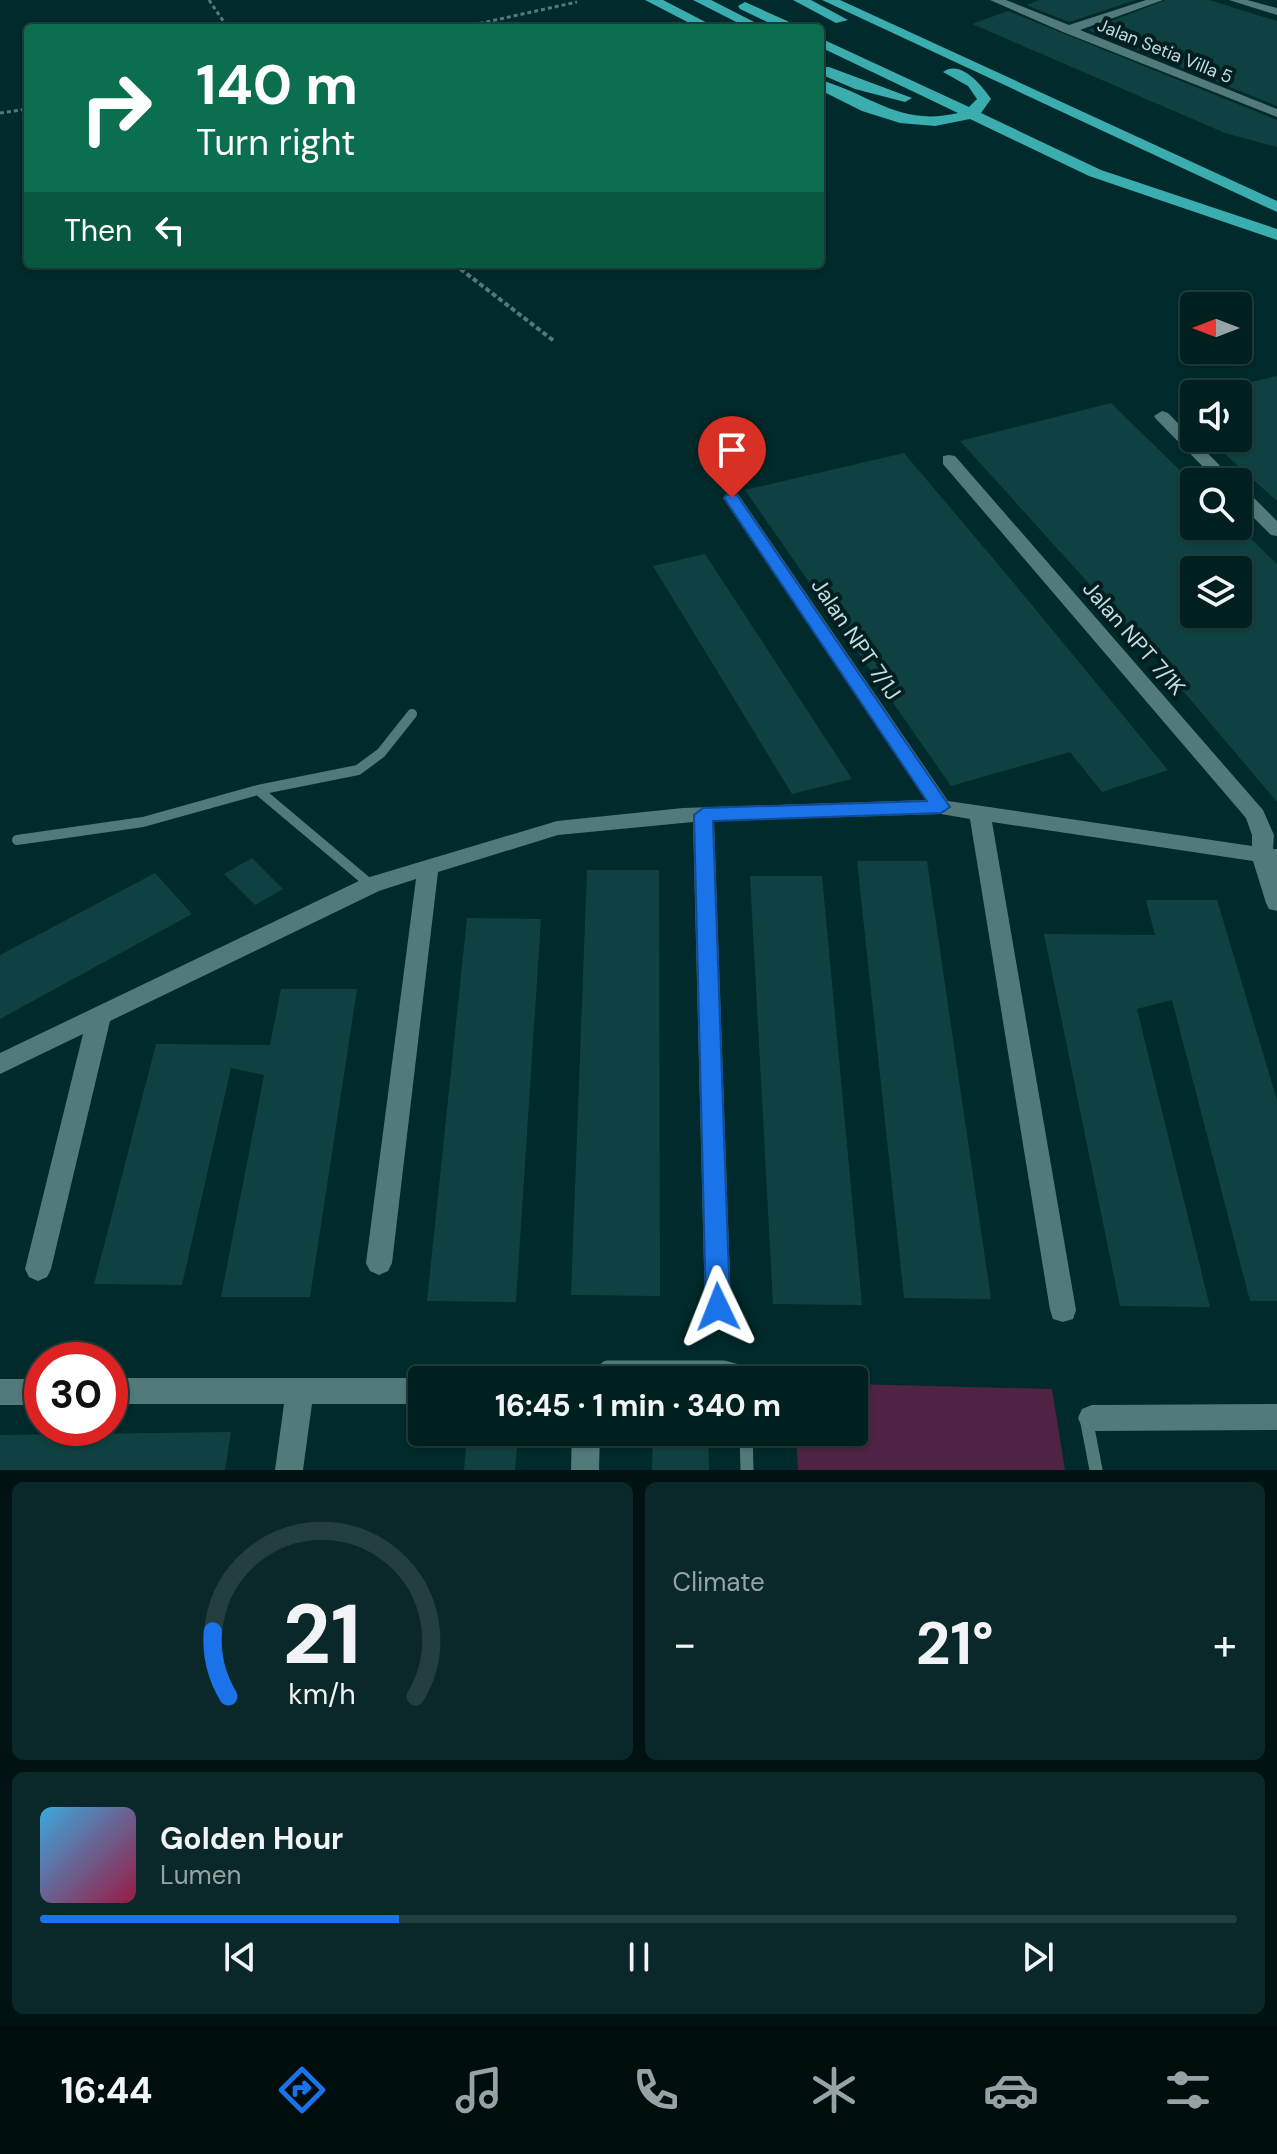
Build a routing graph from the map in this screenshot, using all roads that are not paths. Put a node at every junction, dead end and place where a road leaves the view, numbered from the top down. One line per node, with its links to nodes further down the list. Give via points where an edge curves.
1 (652, 0): 11 (highway)
2 (676, 0): 11 (highway)
3 (700, 0): 12 (highway)
4 (732, 0): 13 (highway)
5 (800, 0): 18 (highway, via 973,83 984,99 959,118 911,121 872,111)
6 (829, 0): 21 (highway)
7 (996, 0): 14 (street, Jalan Setia Villa 5)
8 (1157, 0): 14 (street)
9 (1235, 0): 10 (street)
10 (1277, 12)
11 (713, 24)
12 (751, 24)
13 (783, 24)
14 (1067, 30): 20 (street, Jalan Setia Villa 5)
15 (824, 44): 22 (highway, via 1095,173)
16 (824, 59): 19 (highway)
17 (824, 70): 19 (highway)
18 (824, 86)
19 (905, 98): 23 (highway, via 1089,186)
20 (1277, 113)
21 (1277, 207)
22 (1277, 235)
23 (1277, 250)
24 (1162, 416): 26 (street)
25 (949, 460): 36 (street, Jalan NPT 7/1K, via 1256,815)
26 (1214, 468)
27 (732, 498): 32 (street, Jalan NPT 7/1J)
28 (1252, 506): 29 (street)
29 (1277, 531)
30 (412, 714): 31 (lane, via 381,753 358,770)
31 (258, 790): 35 (lane, via 143,822); 38 (lane)
32 (941, 807): 33 (street); 34 (street)
33 (980, 813): 36 (street); 45 (street)
34 (703, 815): 37 (street, via 557,828); 44 (street)
35 (17, 840)
36 (1269, 857): 39 (street, Jalan NPT 7/1K)
37 (428, 867): 38 (street); 42 (street)
38 (371, 885): 40 (street)
39 (1277, 903)
40 (99, 1018): 41 (street); 43 (street)
41 (0, 1064)
42 (379, 1263)
43 (38, 1269)
44 (718, 1307)
45 (1063, 1310)
46 (128, 1391): 47 (street)
47 (300, 1391): 48 (street); 55 (street)
48 (408, 1391)
49 (0, 1392): 50 (street)
50 (24, 1392)
51 (1277, 1417): 52 (street)
52 (1092, 1418): 58 (lane, via 1087,1423)
53 (586, 1446): 56 (street)
54 (746, 1446): 57 (lane)
55 (289, 1470)
56 (585, 1470)
57 (747, 1470)
58 (1096, 1470)

